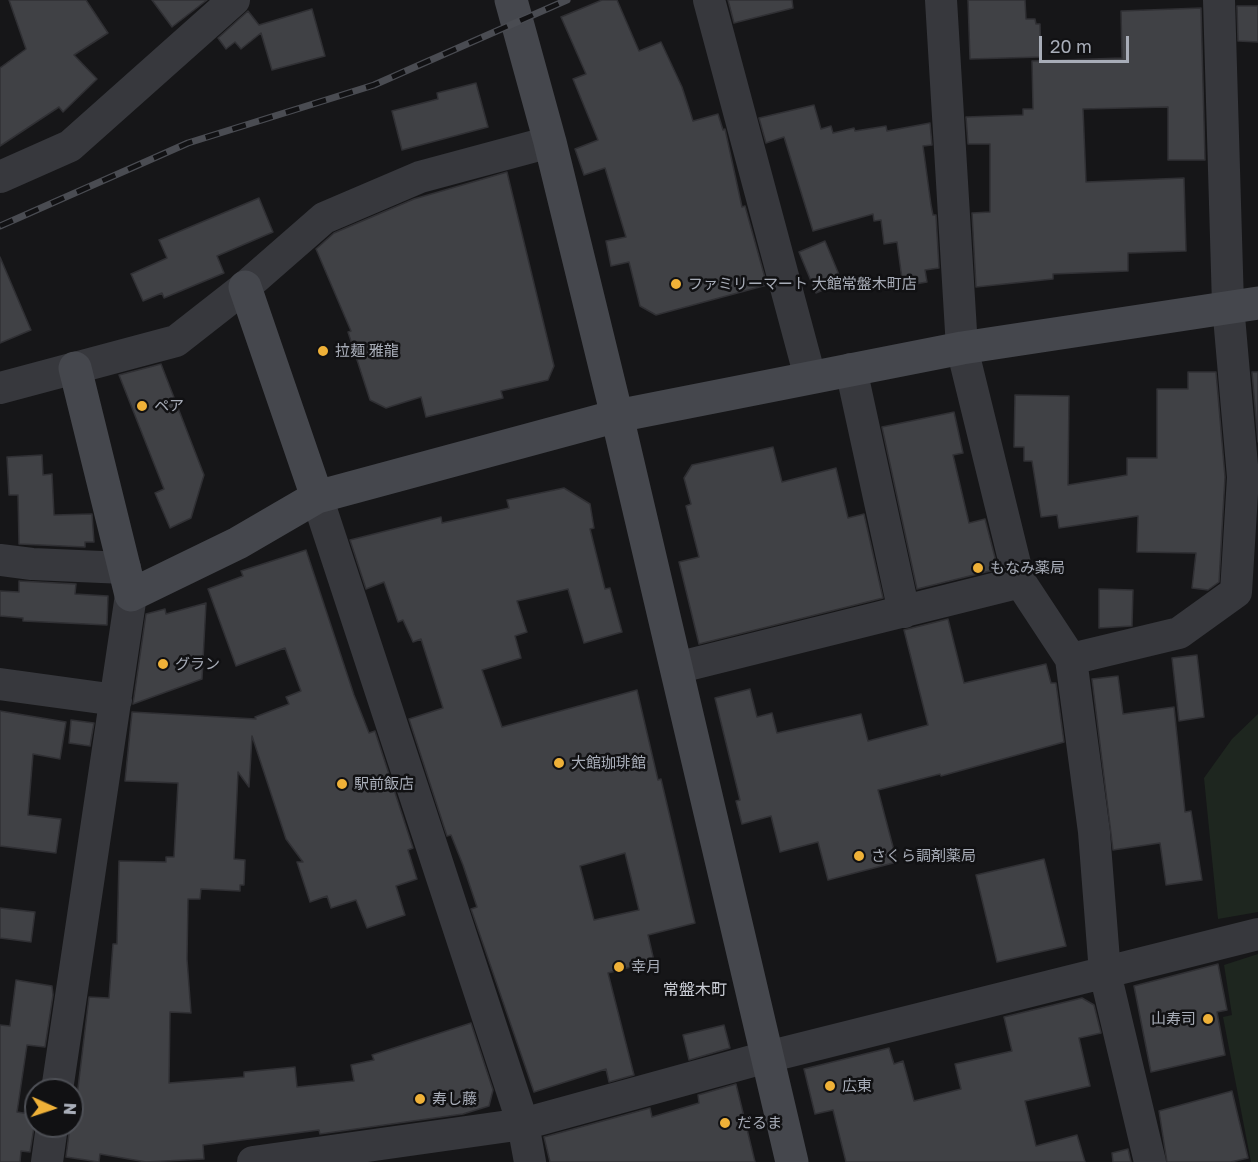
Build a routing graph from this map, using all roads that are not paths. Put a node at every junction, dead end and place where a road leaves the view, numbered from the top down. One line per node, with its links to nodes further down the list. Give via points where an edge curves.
1 (234, 0): 7 (street, via 70,147)
2 (511, 0): 6 (street)
3 (709, 0): 13 (street)
4 (941, 0): 10 (street)
5 (1219, 0): 9 (street)
6 (550, 142): 8 (street, via 420,177 324,218); 15 (street)
7 (0, 177)
8 (245, 287): 11 (street, via 176,341); 16 (street)
9 (1243, 304): 10 (street); 21 (street, via 1243,477 1236,592 1179,633)
10 (962, 348): 12 (street); 19 (street)
11 (75, 368): 14 (street); 18 (street)
12 (851, 369): 13 (street); 20 (street)
13 (810, 377): 15 (street)
14 (0, 388)
15 (617, 416): 16 (street); 22 (street)
16 (317, 498): 18 (street, via 238,543); 29 (street)
17 (0, 560): 18 (street)
18 (128, 582): 24 (street)
19 (1021, 582): 20 (street); 21 (street)
20 (903, 612): 22 (street)
21 (1071, 659): 26 (street, via 1094,832)
22 (676, 668): 27 (street)
23 (0, 684): 24 (street)
24 (116, 700): 28 (street)
25 (1258, 934): 26 (street)
26 (1105, 973): 27 (street); 36 (street)
27 (766, 1057): 29 (street); 35 (street)
28 (59, 1078)
29 (523, 1124): 31 (street); 34 (street)
30 (50, 1138): 32 (street)
31 (306, 1158): 33 (street)
32 (46, 1162)
33 (253, 1162)
34 (530, 1162)
35 (792, 1162)
36 (1150, 1162)

